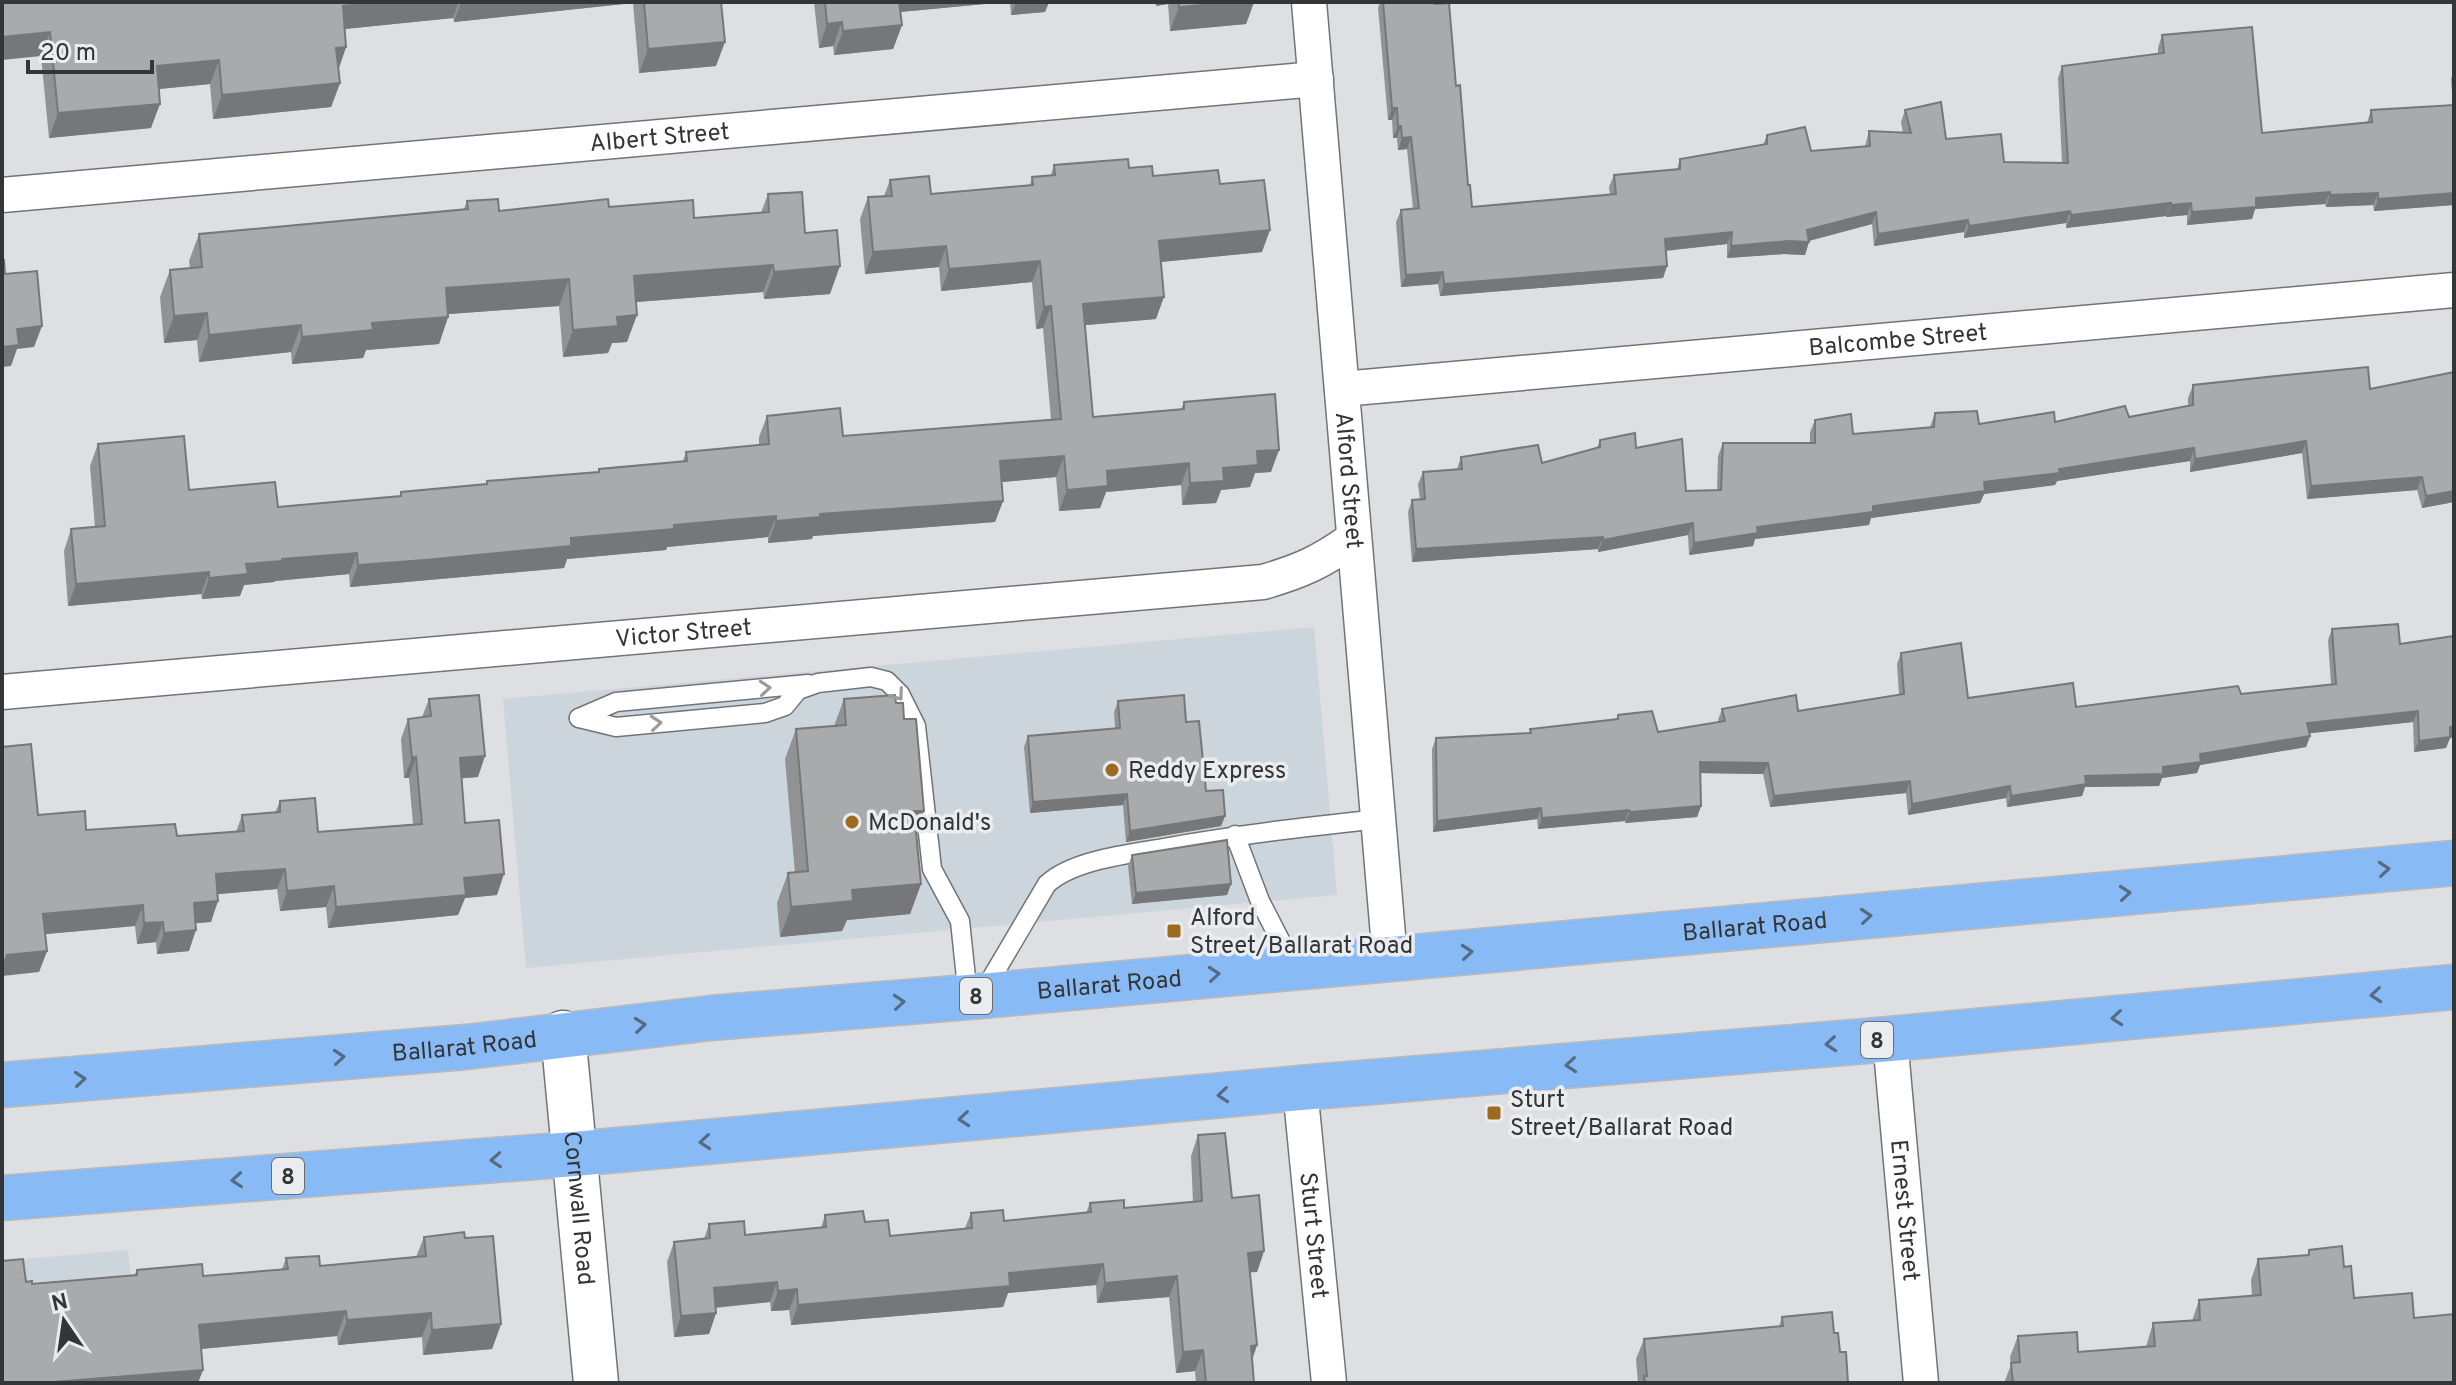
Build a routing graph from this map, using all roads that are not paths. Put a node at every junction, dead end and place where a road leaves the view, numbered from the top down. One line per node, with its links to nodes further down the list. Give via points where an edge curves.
1 (1309, 2): 2 (street, Alford Street)
2 (1316, 79): 3 (street, Albert Street); 5 (street, Alford Street)
3 (2, 195)
4 (2454, 290): 5 (street, Balcombe Street)
5 (1342, 389): 6 (street, Alford Street)
6 (1353, 539): 7 (street, Victor Street, via 1300,571 1263,582); 9 (street, Alford Street)
7 (2, 692)
8 (579, 718): 15 (lane, one-way to 15, via 616,727 765,713 818,683 871,677 887,681 916,726 932,869 960,921)
9 (1378, 819): 10 (lane); 12 (street, Alford Street)
10 (1235, 835): 13 (lane, via 1260,901); 15 (lane, via 1118,856 1055,876)
11 (2454, 863): 12 (highway, Ballarat Road / 8, one-way to 11)
12 (1390, 959): 13 (highway, Ballarat Road / 8)
13 (1294, 967): 15 (highway, Ballarat Road / 8, one-way to 13)
14 (2454, 987): 17 (highway, 8, one-way to 17)
15 (974, 996): 16 (highway, Ballarat Road / 8, one-way to 15)
16 (563, 1033): 18 (highway, Ballarat Road / 8, one-way to 16, via 466,1047); 20 (street, Cornwall Road)
17 (1890, 1039): 19 (highway, 8, one-way to 19); 24 (street, Ernest Street)
18 (2, 1085)
19 (1300, 1088): 20 (highway, 8, one-way to 20); 23 (street, Sturt Street)
20 (574, 1154): 21 (highway, 8, one-way to 21); 22 (street, Cornwall Road)
21 (2, 1198)
22 (596, 1383)
23 (1329, 1383)
24 (1921, 1383)

